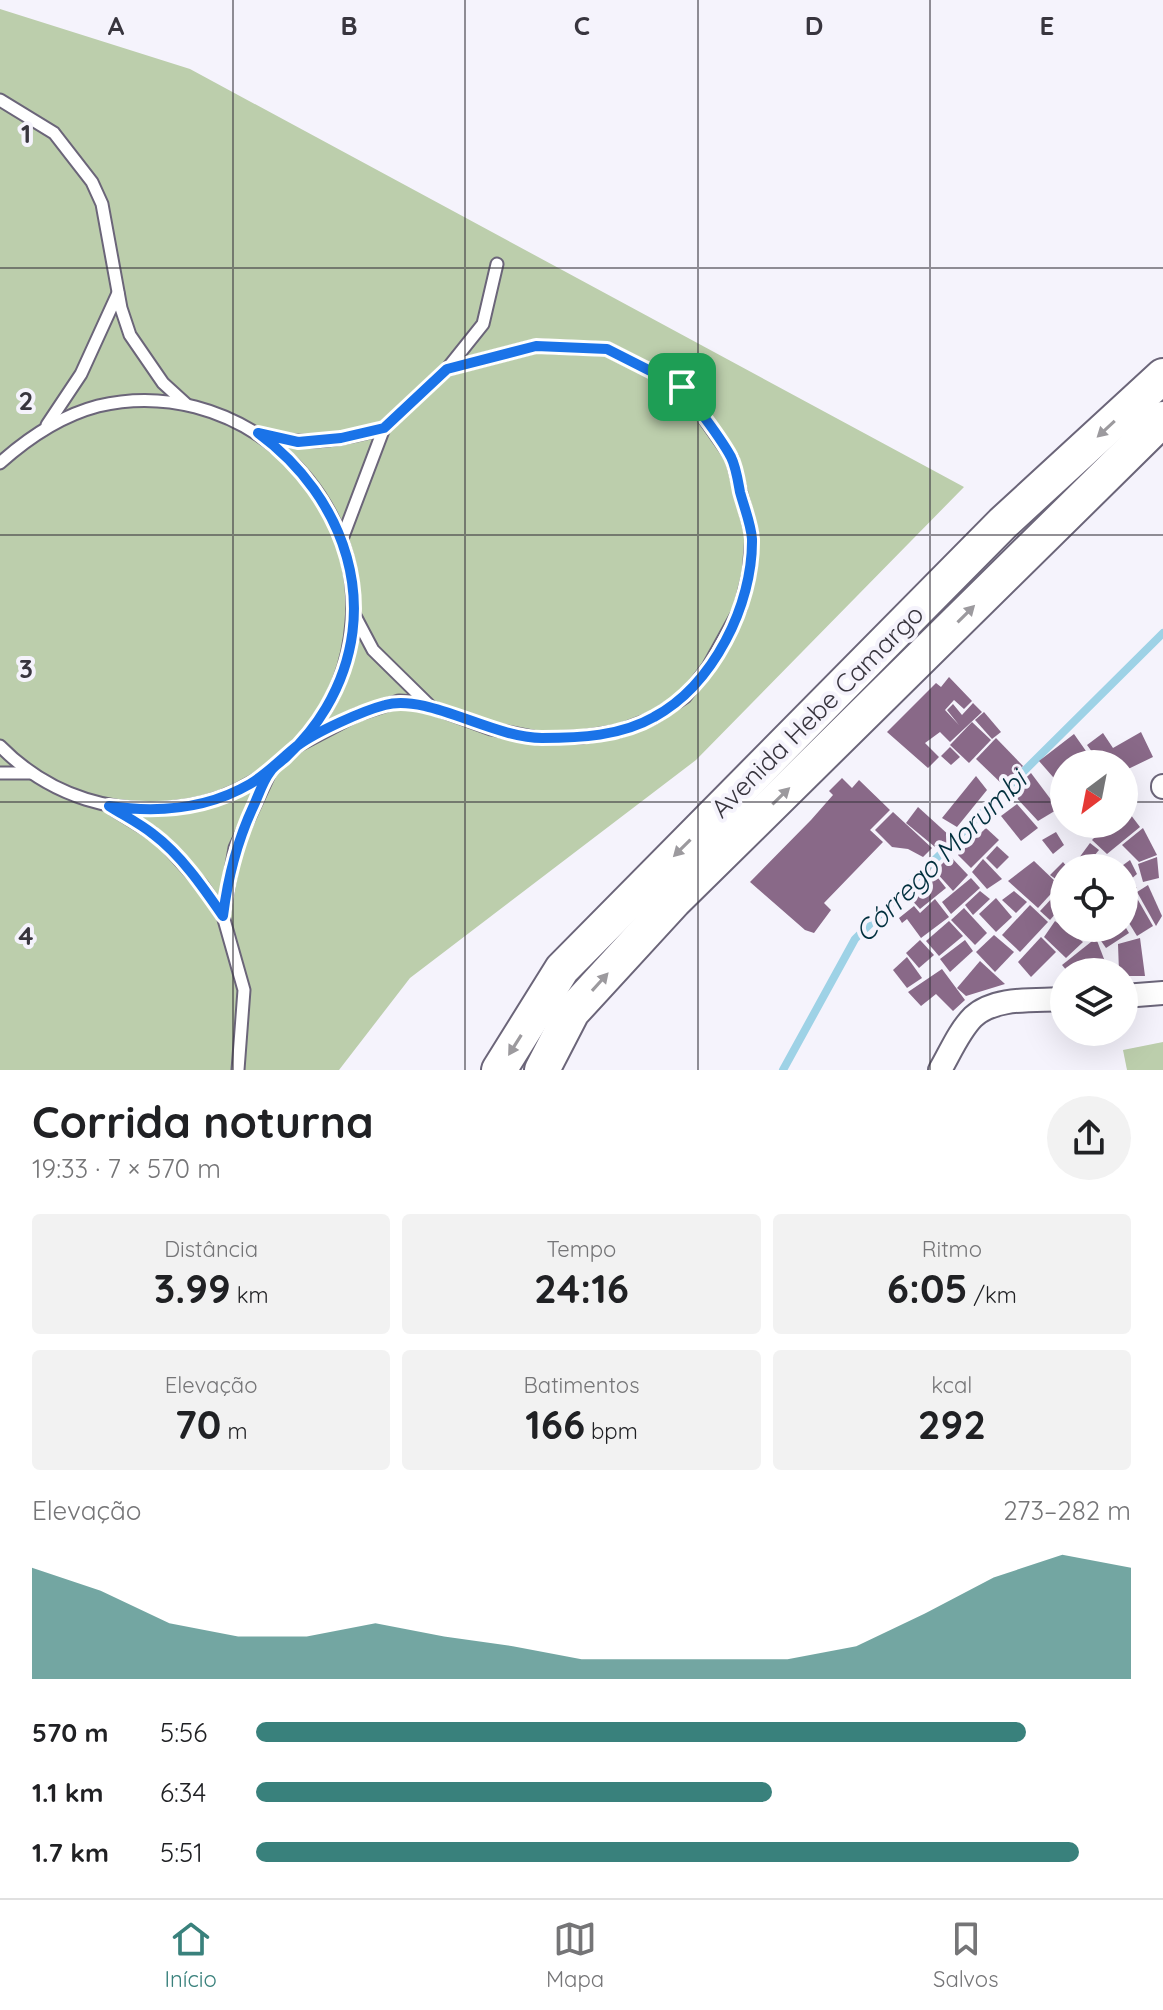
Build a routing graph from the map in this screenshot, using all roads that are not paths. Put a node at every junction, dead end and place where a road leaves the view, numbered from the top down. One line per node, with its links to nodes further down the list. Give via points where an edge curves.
1 (0, 100): 3 (lane, via 54,133 92,182 102,204)
2 (497, 264): 4 (lane, via 483,324)
3 (118, 293): 6 (lane, via 130,335 163,383); 8 (lane, via 81,374)
4 (447, 369): 9 (lane); 14 (lane, via 536,346 607,349 682,387 732,458 752,536 740,609 725,640 685,697 653,718 607,733 538,738 491,729)
5 (1163, 376): 26 (main road, Avenida Hebe Camargo, one-way to 26, via 1003,523 562,969)
6 (186, 404): 8 (lane, via 99,406); 10 (lane)
7 (1163, 419): 27 (main road, Avenida Hebe Camargo, one-way to 7, via 572,1012 674,901)
8 (44, 428): 11 (lane)
9 (384, 428): 10 (lane, via 298,442); 12 (lane)
10 (258, 433): 12 (lane, via 317,490)
11 (0, 463)
12 (342, 539): 13 (lane)
13 (353, 612): 14 (lane, via 373,650); 15 (lane, via 338,684)
14 (432, 708): 15 (lane, via 417,702 383,705)
15 (299, 745): 17 (lane)
16 (0, 746): 19 (lane)
17 (271, 770): 20 (lane, via 194,805 166,810); 21 (lane, via 235,848)
18 (0, 773): 19 (lane)
19 (31, 773): 20 (lane, via 81,799)
20 (109, 806): 21 (lane, via 165,844)
21 (223, 916): 25 (lane, via 244,990)
22 (1163, 993): 23 (street)
23 (1138, 995)
24 (1050, 1000): 28 (street, via 986,1008 974,1017)
25 (238, 1070)
26 (499, 1070)
27 (542, 1070)
28 (940, 1070)

